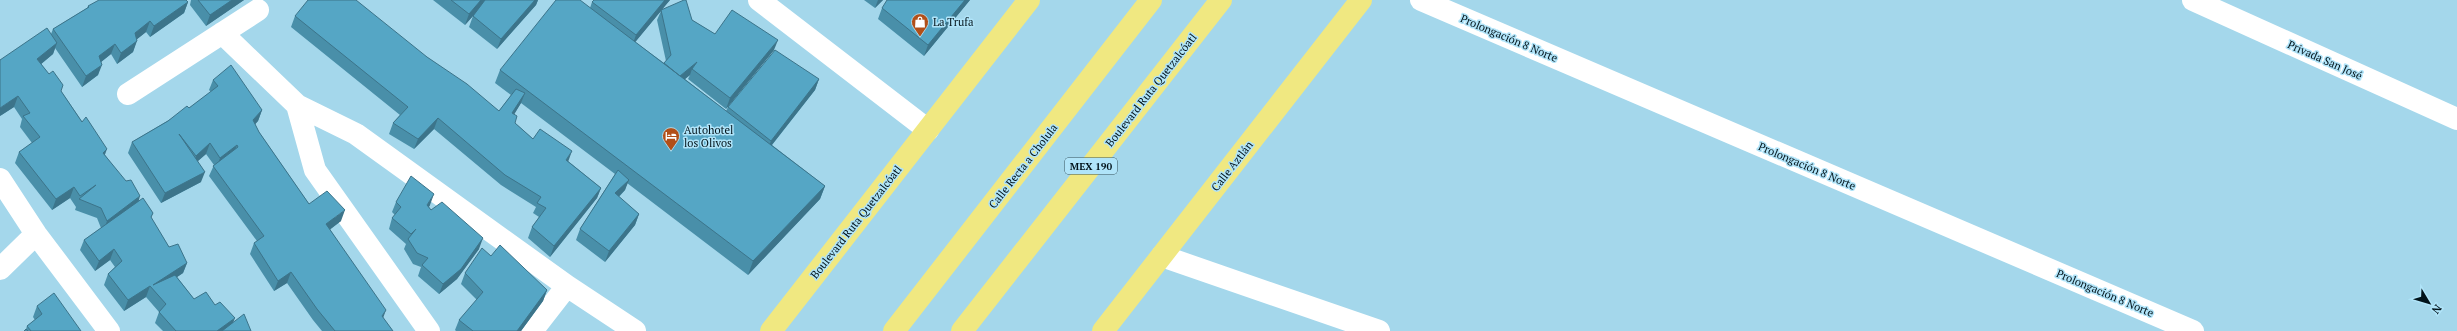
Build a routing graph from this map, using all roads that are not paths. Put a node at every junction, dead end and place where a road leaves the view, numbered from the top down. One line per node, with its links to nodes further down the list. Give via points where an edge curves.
1 (759, 0): 13 (street)
2 (1029, 0): 13 (main road, Boulevard Ruta Quetzalcóatl)
3 (1151, 0): 24 (main road, Calle Recta a Cholula)
4 (1221, 0): 25 (main road, Boulevard Ruta Quetzalcóatl / MEX 190)
5 (1361, 0): 16 (main road, Calle Aztlán)
6 (1421, 0): 28 (street, Prolongación 8 Norte)
7 (2193, 0): 12 (street, Privada San José)
8 (258, 10): 9 (street)
9 (222, 33): 10 (street); 11 (street)
10 (128, 94)
11 (297, 105): 18 (street, via 356,134); 20 (street, via 315,170)
12 (2457, 119)
13 (928, 130): 23 (main road, Boulevard Ruta Quetzalcóatl)
14 (0, 179): 15 (street)
15 (36, 234): 17 (street); 19 (street)
16 (1162, 256): 26 (main road, Calle Aztlán); 27 (street)
17 (0, 269)
18 (567, 286): 21 (street); 22 (street)
19 (109, 331)
20 (428, 331)
21 (532, 331)
22 (634, 331)
23 (771, 331)
24 (894, 331)
25 (962, 331)
26 (1103, 331)
27 (1379, 331)
28 (2193, 331)

